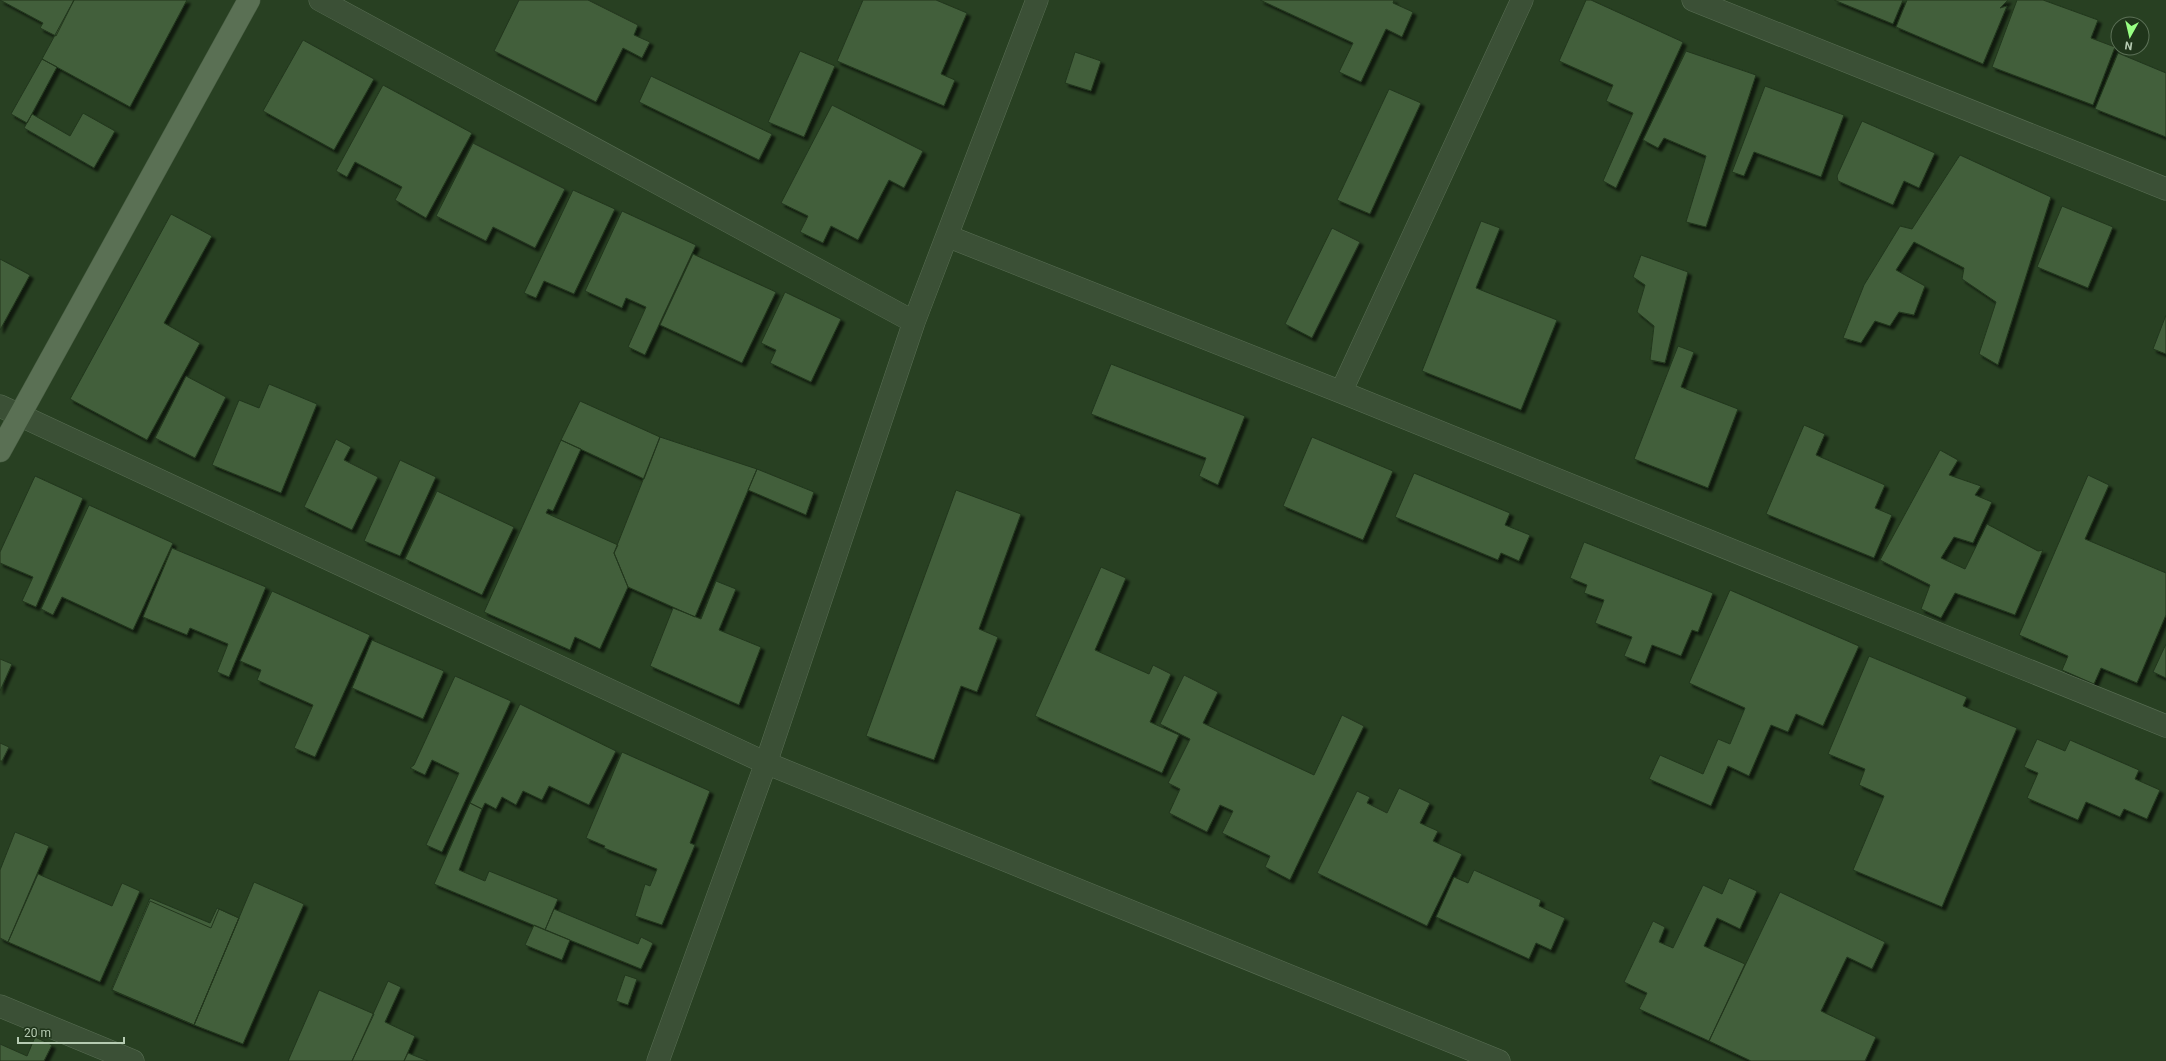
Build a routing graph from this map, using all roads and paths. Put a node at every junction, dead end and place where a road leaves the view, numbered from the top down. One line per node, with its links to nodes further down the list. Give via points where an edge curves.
1 (249, 0): 11 (main road)
2 (320, 0): 8 (street)
3 (1037, 0): 7 (street)
4 (1522, 0): 9 (street)
5 (1693, 0): 6 (street)
6 (2166, 189)
7 (947, 236): 8 (street); 9 (street)
8 (914, 322): 14 (street)
9 (1341, 392): 13 (street)
10 (0, 406): 11 (street)
11 (19, 416): 12 (main road); 14 (street)
12 (0, 451)
13 (2166, 726)
14 (766, 763): 17 (street); 18 (street)
15 (0, 1006): 16 (street)
16 (133, 1061)
17 (658, 1061)
18 (1499, 1061)

